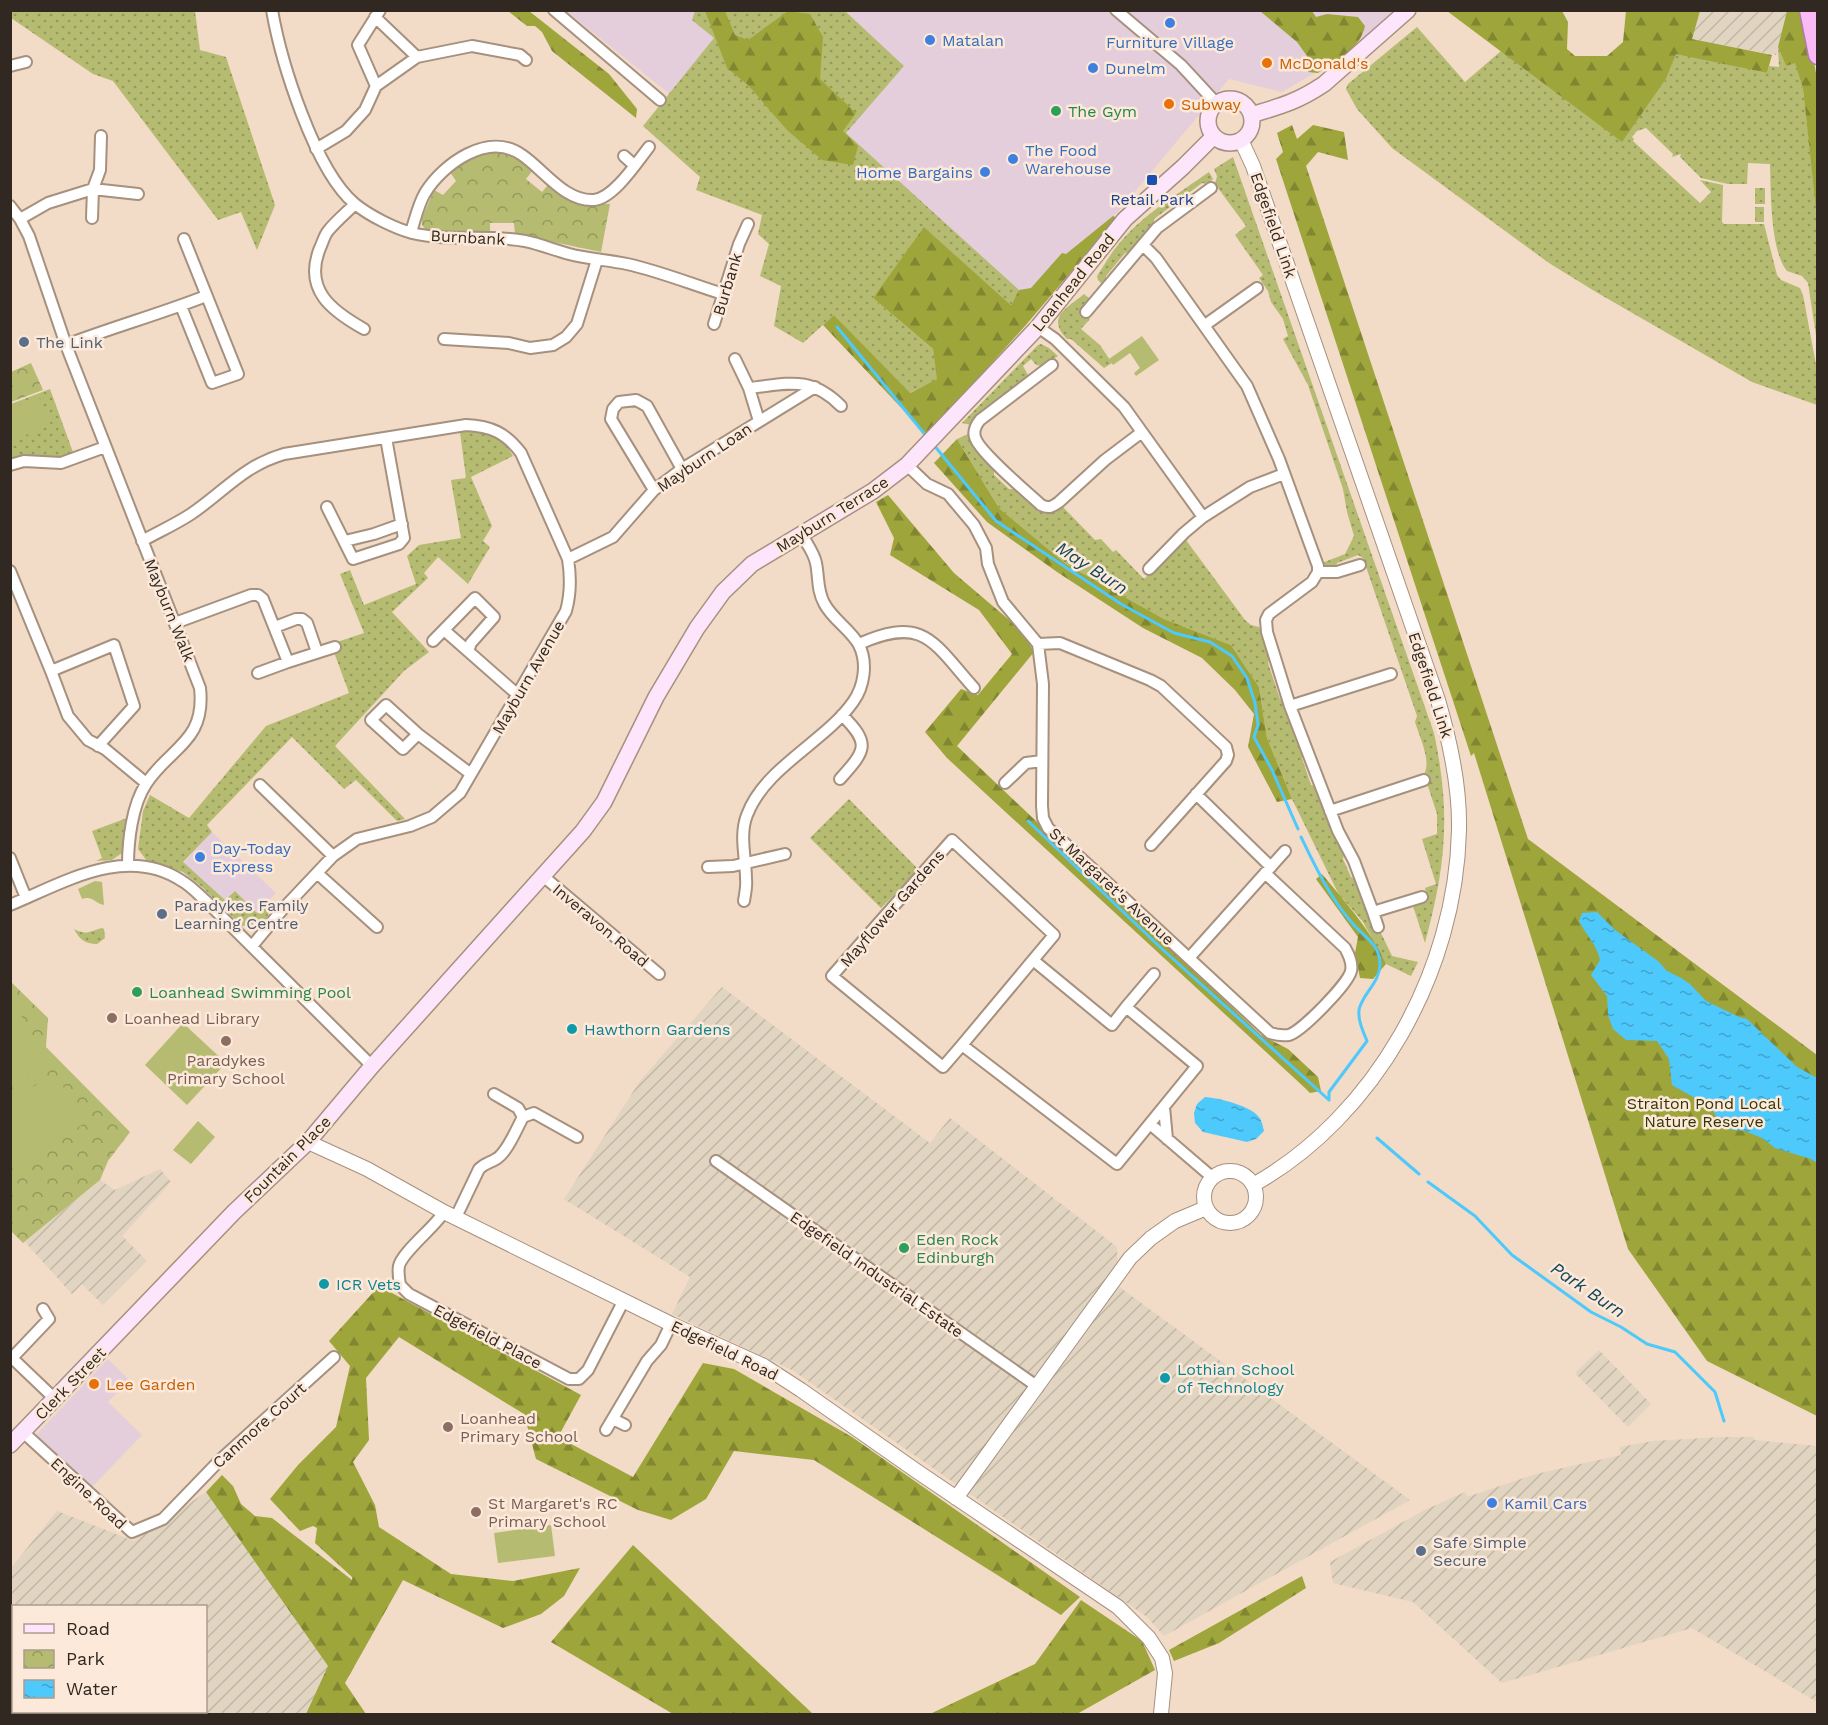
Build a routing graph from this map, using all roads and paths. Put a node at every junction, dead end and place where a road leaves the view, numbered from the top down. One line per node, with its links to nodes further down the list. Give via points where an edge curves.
1 (272, 10): 20 (street, Burnbank)
2 (554, 10): 13 (street)
3 (1116, 10): 14 (street, via 1181,65)
4 (1408, 10): 15 (main road, via 1309,95)
5 (1809, 10): 8 (highway)
6 (378, 14): 9 (street); 12 (street, via 358,45)
7 (524, 54): 9 (street, via 472,46)
8 (1818, 56)
9 (417, 57): 12 (street)
10 (26, 62): 11 (street)
11 (10, 66)
12 (376, 86): 20 (street, via 365,110 346,131)
13 (660, 100)
14 (1216, 104): 15 (main road, via 1237,100); 16 (main road, via 1208,119)
15 (1251, 115): 18 (main road, via 1250,129)
16 (1214, 135): 18 (main road, via 1227,143); 44 (main road, Loanhead Road, via 1125,219)
17 (101, 136): 24 (street, via 100,170)
18 (1241, 140): 137 (street, Edgefield Link, via 1438,700 1454,767 1459,829 1453,891 1441,936 1401,1036 1385,1062 1337,1120 1296,1158)
19 (650, 147): 22 (street)
20 (316, 149): 26 (street, Burnbank)
21 (624, 156): 22 (street)
22 (634, 165): 31 (street, via 611,193 595,200 571,196 520,153 498,147 479,149 438,177 424,195)
23 (1211, 188): 34 (street, via 1157,228)
24 (93, 189): 25 (street); 28 (street); 29 (street, via 48,203)
25 (138, 194)
26 (355, 204): 31 (street, Burnbank); 45 (street, via 327,232 316,257 317,285 339,321)
27 (10, 206): 29 (street, Mayburn Walk)
28 (93, 218)
29 (20, 219): 47 (street, Mayburn Walk)
30 (748, 224): 33 (street, Burbank)
31 (411, 232): 36 (street, Burnbank, via 450,239 525,241)
32 (184, 239): 39 (street)
33 (740, 244): 35 (street, Burbank); 38 (street, Burbank)
34 (1143, 245): 41 (street); 43 (street)
35 (751, 246)
36 (597, 260): 38 (street, Burnbank, via 627,264); 46 (street, via 577,324 553,345 530,348 509,343 459,344)
37 (1257, 288): 43 (street)
38 (723, 294): 42 (street, Burbank)
39 (206, 296): 40 (street); 40 (street, via 238,374 212,383)
40 (181, 306): 47 (street)
41 (1086, 312)
42 (714, 324)
43 (1205, 325): 61 (street, via 1246,386)
44 (1038, 327): 54 (street, via 1116,397); 57 (main road, Loanhead Road)
45 (364, 329)
46 (444, 339)
47 (66, 345): 56 (street, Mayburn Walk)
48 (735, 359): 51 (street, Mayburn Loan)
49 (1052, 365): 54 (street, via 1033,373 980,420 974,436 990,457 1041,505 1052,507)
50 (815, 387): 51 (street, via 804,383); 52 (street); 53 (street, Mayburn Loan)
51 (749, 388): 53 (street, Mayburn Loan)
52 (841, 406)
53 (759, 421): 60 (street, Mayburn Loan)
54 (1142, 432): 64 (street)
55 (386, 438): 65 (street); 67 (street, Mayburn Avenue, via 263,460 190,515); 69 (street, Mayburn Avenue, via 466,425 498,431 521,453)
56 (105, 447): 58 (street, via 61,463 24,461); 67 (street, Mayburn Walk)
57 (922, 449): 59 (main road, Mayburn Terrace)
58 (10, 465)
59 (907, 465): 66 (main road, Mayburn Terrace); 78 (street, via 927,484 948,494 974,525 986,548 1003,602)
60 (682, 469): 62 (street, Mayburn Loan); 62 (street, via 647,406 636,400 619,402 611,419)
61 (1284, 474): 64 (street, via 1250,487); 73 (street)
62 (654, 490): 69 (street, Mayburn Loan, via 613,537)
63 (327, 507): 68 (street)
64 (1203, 517): 71 (street)
65 (402, 524): 68 (street); 68 (street, via 404,538 399,543 353,559)
66 (802, 535): 79 (street, via 814,557 818,590 825,606); 112 (main road, Mayburn Terrace, via 768,554 723,592 656,697 604,802 584,831)
67 (142, 540): 74 (street, Mayburn Walk)
68 (345, 541)
69 (568, 560): 88 (street, Mayburn Avenue, via 571,593 566,611)
70 (1360, 565): 73 (street, via 1337,572)
71 (1149, 569)
72 (10, 572): 84 (street)
73 (1318, 572): 89 (street, via 1312,582 1266,620)
74 (175, 623): 75 (street, via 258,595); 97 (street, Mayburn Walk, via 200,688 199,720 193,733)
75 (275, 627): 82 (street, via 302,619 307,623); 83 (street)
76 (444, 630): 77 (street); 81 (street); 81 (street, via 475,598 494,617)
77 (433, 640)
78 (1038, 644): 93 (street, St Margaret's Avenue, via 1043,684); 100 (street, via 1060,643 1161,686 1226,747 1226,761)
79 (859, 645): 87 (street, via 896,631 911,632 938,648); 90 (street, via 863,657 862,686)
80 (334, 647): 82 (street)
81 (468, 651): 88 (street)
82 (316, 652): 83 (street)
83 (288, 663): 85 (street)
84 (51, 670): 92 (street, via 68,717); 92 (street, via 114,645 134,706)
85 (258, 673)
86 (1391, 674): 89 (street)
87 (967, 684)
88 (518, 695): 94 (street, Mayburn Avenue)
89 (1290, 706): 101 (street)
90 (842, 715): 95 (street, via 862,741 857,760); 107 (street, via 773,778 754,801 743,832)
91 (418, 734): 94 (street)
92 (98, 746): 97 (street)
93 (1042, 761): 98 (street, via 1026,763); 121 (street, St Margaret's Avenue, via 1043,818 1048,828)
94 (471, 774): 105 (street, Mayburn Avenue, via 460,793 432,818 357,839)
95 (840, 779)
96 (1424, 780): 101 (street)
97 (146, 783): 108 (street, Mayburn Walk, via 136,804)
98 (1005, 783)
99 (260, 785): 105 (street)
100 (1196, 794): 102 (street); 110 (street, St Margaret's Avenue)
101 (1330, 811): 117 (street)
102 (1151, 844)
103 (1284, 852): 110 (street, St Margaret's Avenue)
104 (784, 854): 107 (street)
105 (333, 856): 111 (street, Mayburn Avenue)
106 (10, 858): 114 (street)
107 (745, 864): 109 (street); 115 (street)
108 (128, 866): 114 (street, via 106,867); 120 (street, via 154,869 182,880)
109 (708, 867)
110 (1268, 870): 121 (street, St Margaret's Avenue); 121 (street, St Margaret's Avenue, via 1345,948 1352,970 1345,983 1300,1028 1290,1035 1279,1035 1270,1033)
111 (317, 873): 118 (street); 120 (street, Mayburn Avenue)
112 (543, 876): 123 (street, Inveravon Road); 127 (main road, Fountain Place)
113 (1422, 897): 117 (street)
114 (26, 898): 116 (street)
115 (744, 901)
116 (10, 905)
117 (1373, 912): 119 (street)
118 (377, 927)
119 (1378, 927)
120 (252, 946): 127 (street)
121 (1190, 958)
122 (1033, 960): 125 (street, via 1112,1025); 126 (street); 126 (street, Mayflower Gardens, via 1054,934 952,840 832,976 944,1068)
123 (659, 974)
124 (1154, 974): 125 (street)
125 (1126, 1007): 129 (street, via 1197,1066)
126 (962, 1045): 131 (street, via 1117,1164)
127 (372, 1066): 134 (main road, Fountain Place)
128 (494, 1094): 130 (street, via 518,1108)
129 (1164, 1107): 131 (street); 133 (street)
130 (523, 1117): 132 (street, via 534,1113); 139 (street, via 503,1153 479,1169)
131 (1150, 1124): 133 (street)
132 (577, 1137)
133 (1167, 1139): 136 (street)
134 (308, 1142): 139 (street, Edgefield Road); 142 (main road, Fountain Place)
135 (716, 1161): 146 (street, Edgefield Industrial Estate)
136 (1213, 1178): 137 (street, via 1232,1172 1245,1176); 138 (street, via 1205,1192)
137 (1253, 1185): 138 (street, via 1256,1201 1242,1221 1225,1223)
138 (1206, 1208): 146 (street, via 1175,1221 1130,1258)
139 (450, 1215): 140 (street, Edgefield Road); 140 (street, Edgefield Place, via 440,1220 399,1265 400,1285 409,1294 569,1379 579,1380 588,1370)
140 (624, 1300): 143 (street, Edgefield Road)
141 (43, 1309): 144 (street, via 49,1319)
142 (129, 1321): 147 (main road, Clerk Street)
143 (670, 1324): 148 (street, via 661,1346 647,1360); 153 (street, Edgefield Road, via 764,1366)
144 (11, 1357): 147 (street)
145 (334, 1357): 154 (street, Canmore Court)
146 (1038, 1387): 153 (street)
147 (55, 1399): 151 (main road, Clerk Street)
148 (613, 1419): 149 (street); 150 (street)
149 (625, 1425)
150 (606, 1430)
151 (23, 1432): 152 (main road, Clerk Street); 154 (street, Engine Road, via 132,1532 163,1519)
152 (10, 1445)
153 (960, 1492): 155 (street, Edgefield Road, via 1118,1607 1149,1638 1162,1658 1165,1673)
154 (186, 1493)
155 (1161, 1714)

